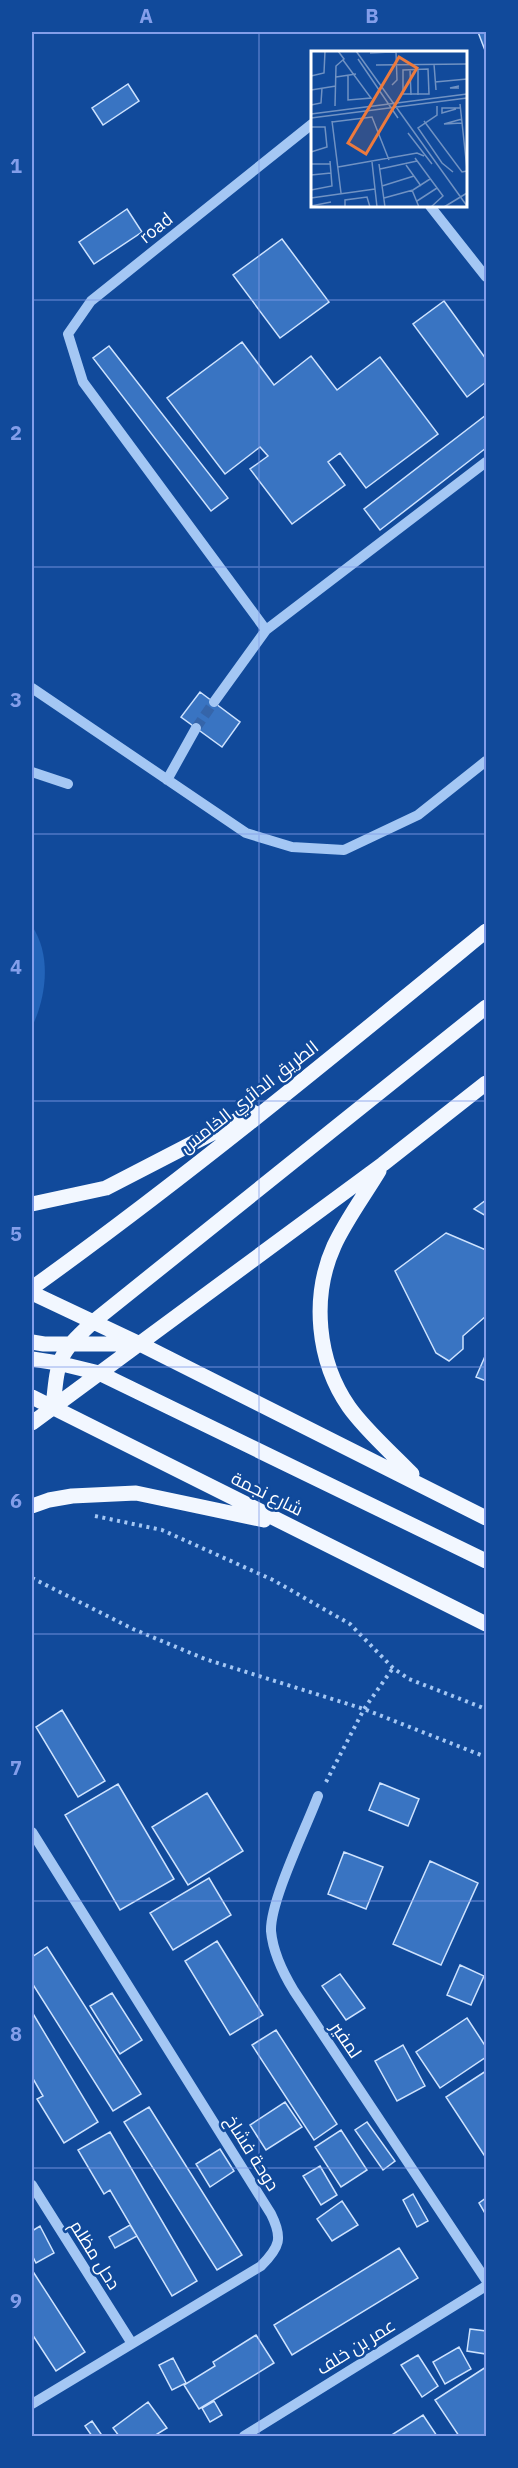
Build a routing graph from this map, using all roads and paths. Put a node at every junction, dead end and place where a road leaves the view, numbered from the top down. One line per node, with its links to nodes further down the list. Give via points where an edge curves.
1 (311, 125): 5 (street, road, via 91,301 68,334 83,382)
2 (431, 207): 3 (street)
3 (486, 277)
4 (486, 462): 5 (street)
5 (266, 630): 7 (street)
6 (32, 688): 11 (street)
7 (214, 702)
8 (196, 728): 11 (street)
9 (486, 761): 11 (street, via 418,815 344,850 292,847 246,833)
10 (32, 772): 12 (street)
11 (167, 780)
12 (68, 784)
13 (486, 931): 16 (main road, الطريق الدائري الخامس)
14 (486, 1007): 21 (main road)
15 (486, 1083): 17 (main road)
16 (285, 1095): 18 (main road, via 106,1188); 19 (main road, الطريق الدائري الخامس)
17 (383, 1164): 24 (main road); 31 (main road, via 334,1246 325,1273 320,1329 325,1357 349,1407)
18 (32, 1203)
19 (32, 1288)
20 (32, 1293): 21 (main road)
21 (93, 1322): 23 (main road); 24 (main road)
22 (32, 1342): 23 (main road)
23 (70, 1344): 24 (main road); 26 (main road)
24 (140, 1344): 27 (main road); 31 (main road)
25 (32, 1359): 26 (main road)
26 (58, 1363): 27 (main road); 29 (main road)
27 (99, 1373): 29 (main road); 36 (main road)
28 (32, 1397): 29 (main road, شارع نجمة)
29 (52, 1407): 30 (main road); 35 (main road, شارع نجمة)
30 (32, 1423)
31 (423, 1484): 34 (main road)
32 (32, 1506): 35 (main road, via 72,1496 136,1492)
33 (93, 1516): 39 (path, via 162,1530 273,1580 350,1624)
34 (486, 1518)
35 (280, 1523): 38 (main road, شارع نجمة)
36 (486, 1561)
37 (32, 1578): 40 (path, via 205,1659)
38 (486, 1624)
39 (393, 1668): 40 (path); 41 (path, via 409,1679)
40 (364, 1709): 42 (path); 43 (path)
41 (486, 1709)
42 (486, 1756)
43 (318, 1796): 46 (street, لمفير, via 273,1909 275,1952 294,1991)
44 (32, 1832): 48 (street, دوحة فشاخ, via 277,2227 279,2242 261,2266)
45 (32, 2185): 48 (street, دحل مظلم)
46 (486, 2280)
47 (486, 2286): 50 (street, عمر بن خلف)
48 (131, 2342): 49 (street, دوحة فشاخ)
49 (32, 2404)
50 (244, 2436)

